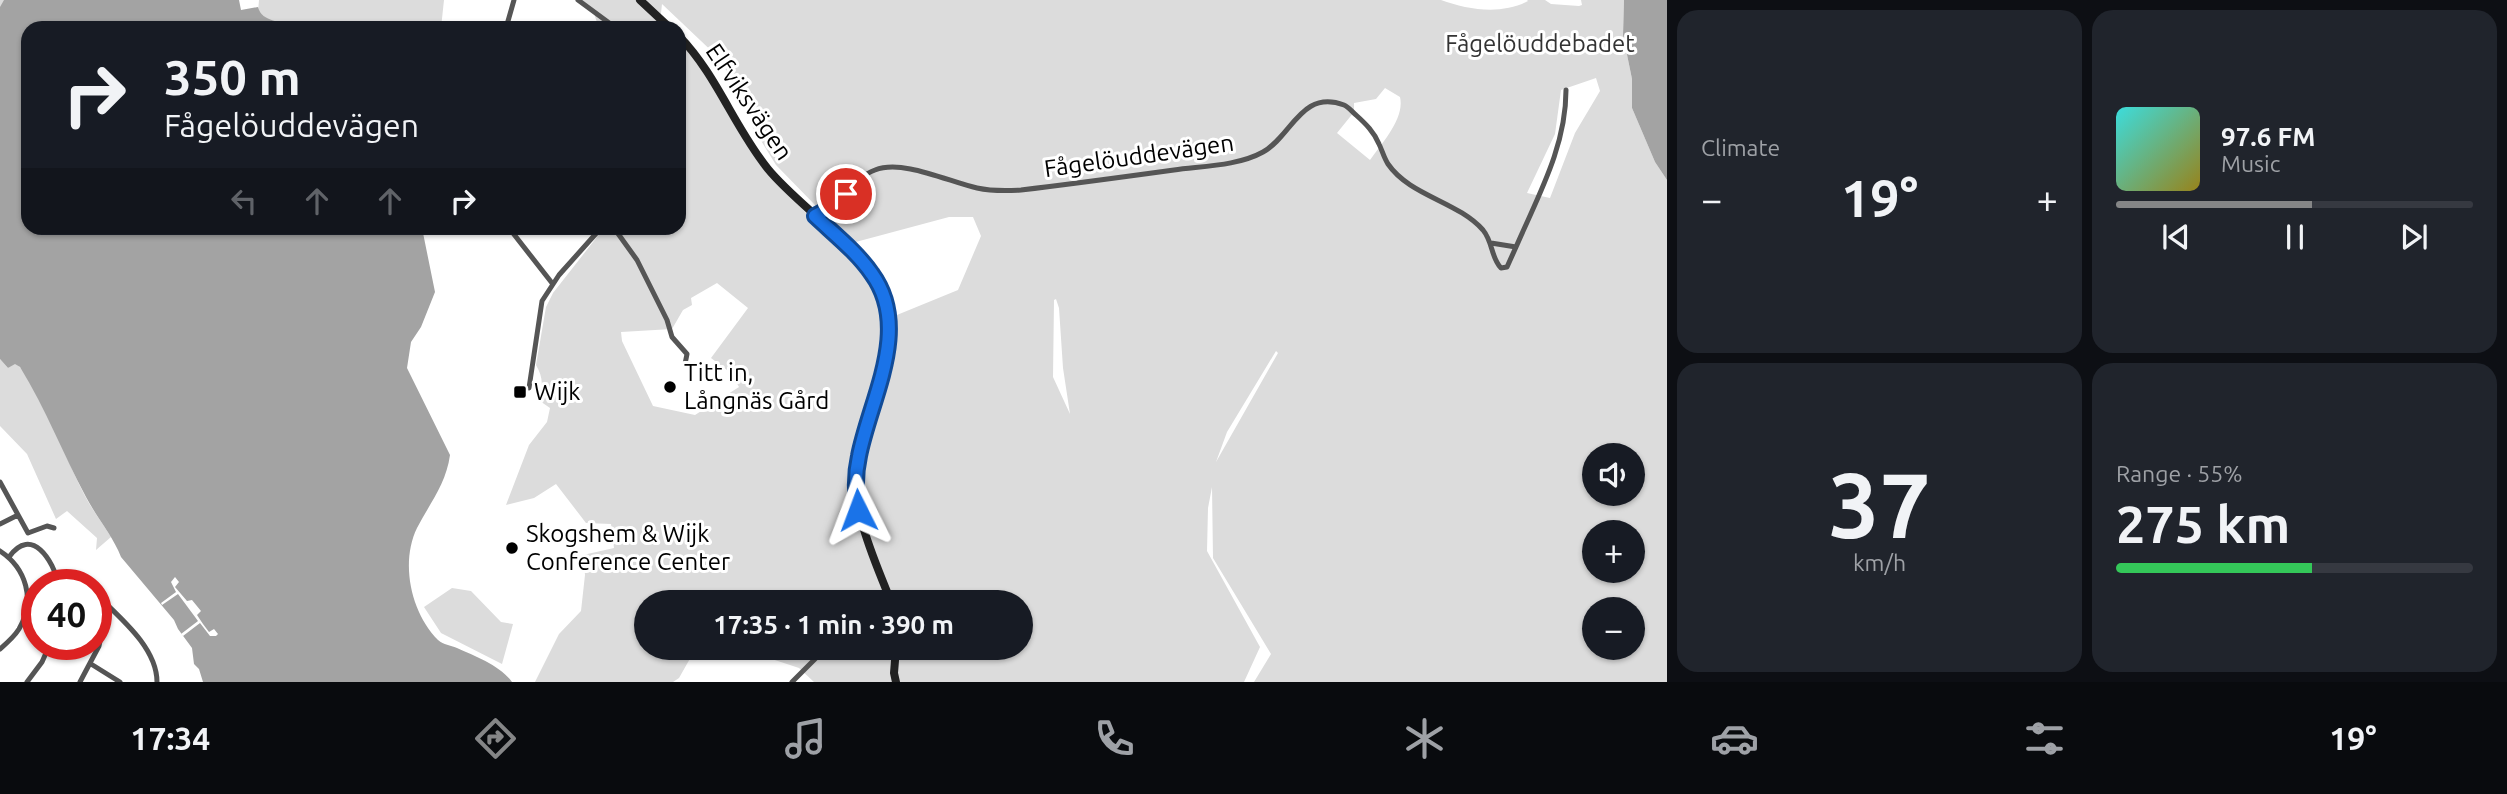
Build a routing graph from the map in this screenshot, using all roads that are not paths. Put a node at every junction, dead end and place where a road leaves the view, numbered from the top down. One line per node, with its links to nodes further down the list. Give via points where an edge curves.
1 (514, 0): 4 (street)
2 (578, 0): 5 (street)
3 (640, 0): 6 (street)
4 (508, 21)
5 (607, 21)
6 (662, 21)
7 (686, 45): 9 (street, Elfviksvägen, via 715,82 769,170)
8 (1566, 90): 14 (street, Fågelöuddevägen, via 1555,160)
9 (815, 216): 13 (street, Fågelöuddevägen, via 869,172 881,168 997,191 1250,158 1265,151 1308,107 1331,102 1346,106 1368,125 1400,178 1457,209); 25 (street, Elfviksvägen, via 873,274 888,313 882,377 859,454 856,486 861,522)
10 (514, 235): 15 (street)
11 (595, 235): 15 (street)
12 (619, 235): 16 (street, via 637,260 672,337 687,354)
13 (1491, 243): 14 (street); 14 (street, Fågelöuddevägen, via 1501,268 1507,267)
14 (1516, 247)
15 (552, 283): 17 (street, via 542,301)
16 (685, 364)
17 (529, 388)
18 (0, 482): 19 (street)
19 (18, 515): 20 (street); 21 (street, via 27,533)
20 (0, 524)
21 (54, 528)
22 (0, 551): 23 (street)
23 (9, 556): 24 (street, via 33,544); 27 (street, via 21,571 27,602 19,628)
24 (53, 569)
25 (887, 590)
26 (112, 611): 36 (street, via 145,648)
27 (0, 649)
28 (43, 660): 33 (street)
29 (93, 660): 32 (street)
30 (814, 660): 37 (street)
31 (895, 660): 38 (street)
32 (91, 664): 34 (street); 35 (street)
33 (27, 682)
34 (80, 682)
35 (120, 682)
36 (157, 682)
37 (792, 682)
38 (896, 682)

